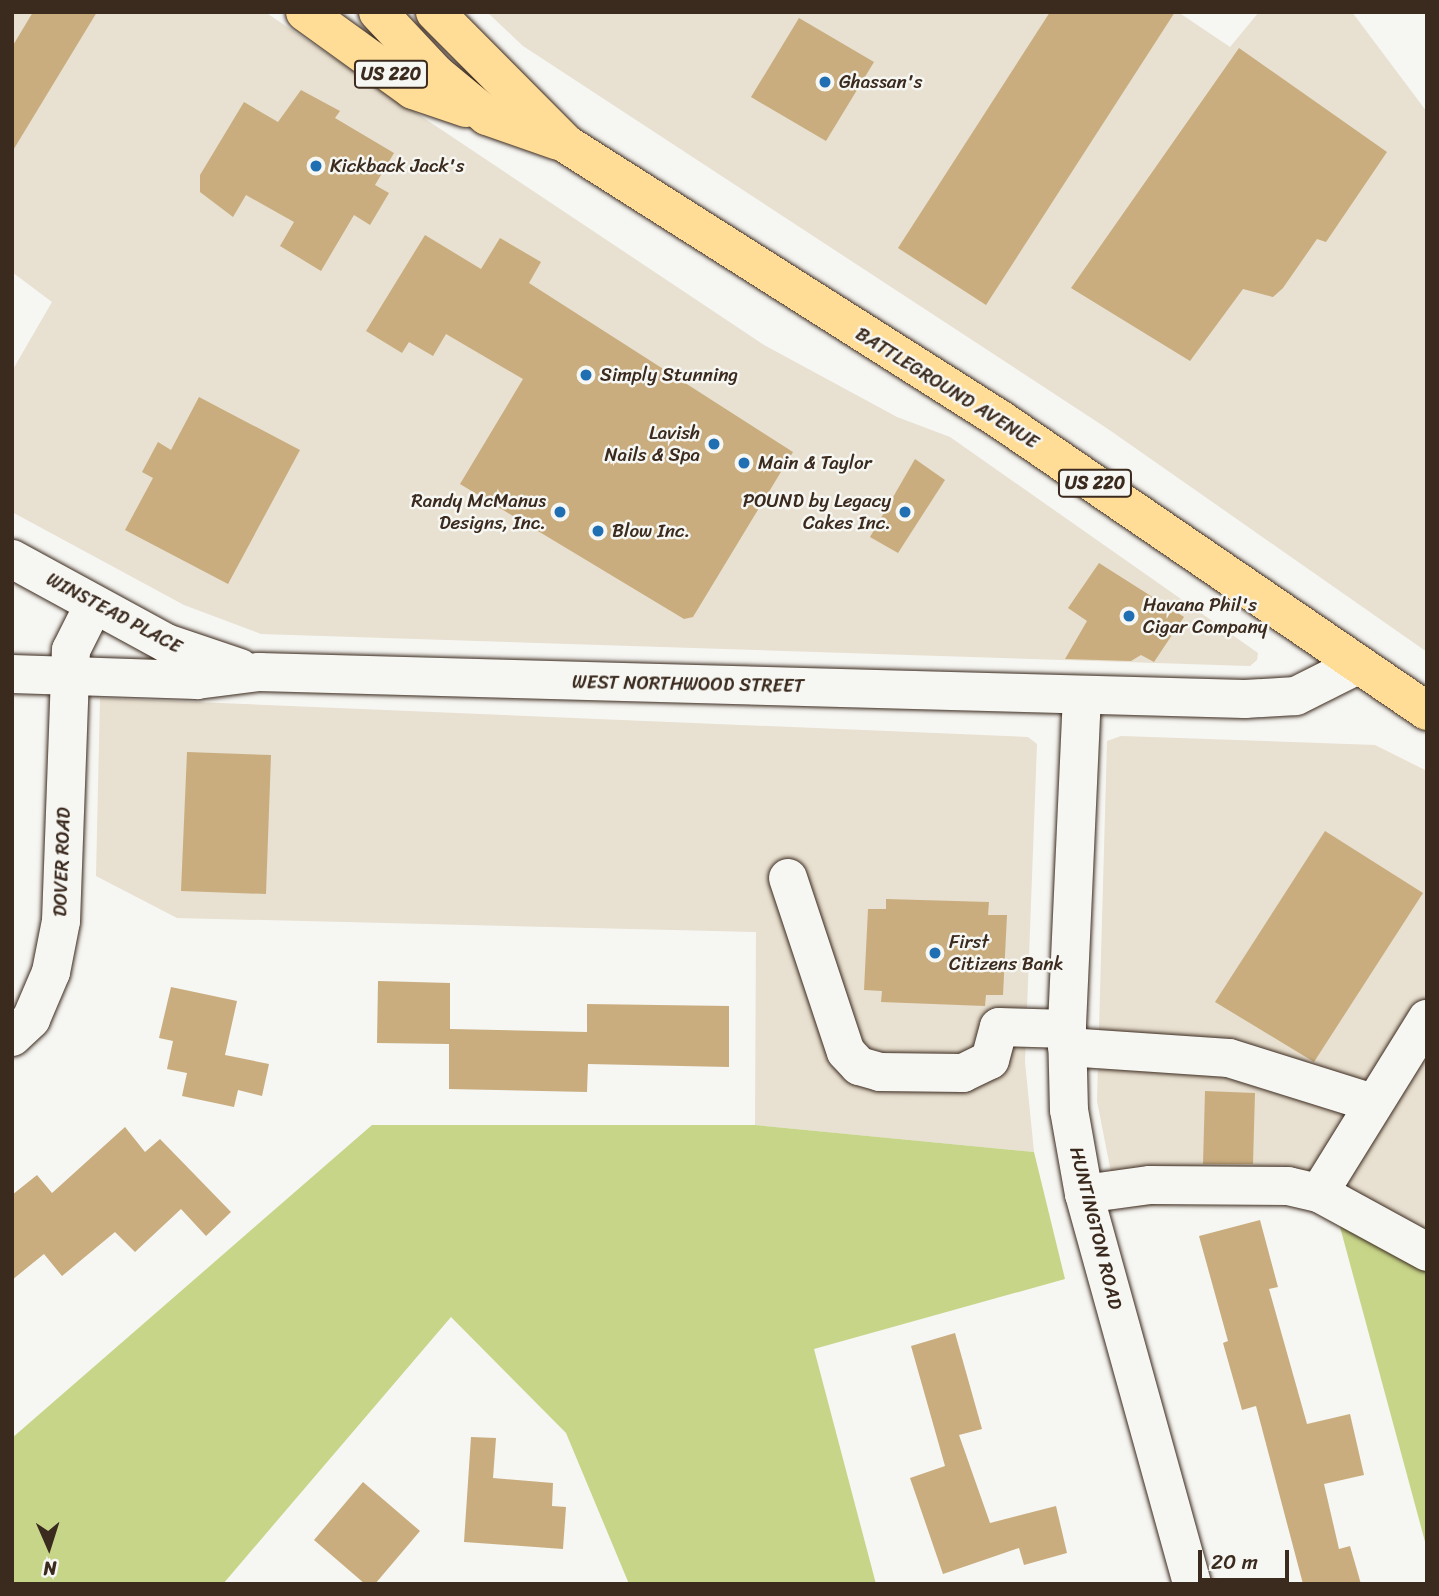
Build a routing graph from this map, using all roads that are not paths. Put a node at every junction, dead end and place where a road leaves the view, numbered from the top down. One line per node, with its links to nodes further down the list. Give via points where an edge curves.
1 (305, 12): 4 (main road, US 220, via 413,90)
2 (378, 12): 4 (main road, BATTLEGROUND AVENUE, via 436,74)
3 (435, 12): 5 (main road, BATTLEGROUND AVENUE / US 220)
4 (488, 116): 5 (main road, BATTLEGROUND AVENUE / US 220)
5 (566, 144): 8 (main road, BATTLEGROUND AVENUE / US 220, via 1011,427)
6 (12, 559): 7 (street, WINSTEAD PLACE)
7 (94, 604): 9 (street, WINSTEAD PLACE, via 166,643); 11 (street, DOVER ROAD, via 71,650)
8 (1358, 665): 12 (street, WEST NORTHWOOD STREET, via 1296,696); 13 (main road, BATTLEGROUND AVENUE / US 220)
9 (259, 672): 11 (street, WEST NORTHWOOD STREET, via 197,680); 12 (street, WEST NORTHWOOD STREET)
10 (12, 674): 11 (street, WEST NORTHWOOD STREET)
11 (69, 675): 16 (street, DOVER ROAD, via 61,921 51,972 31,1019)
12 (1082, 695): 17 (street, HUNTINGTON ROAD)
13 (1427, 711)
14 (788, 878): 17 (street, via 846,1052 859,1066 880,1072 963,1073 990,1060 999,1027)
15 (1427, 1019): 18 (street)
16 (12, 1037)
17 (1067, 1038): 18 (street, via 1228,1058); 20 (street, HUNTINGTON ROAD, via 1069,1110)
18 (1373, 1103): 19 (street)
19 (1319, 1193): 20 (street, via 1224,1184 1150,1185); 21 (street)
20 (1084, 1194): 22 (street, HUNTINGTON ROAD)
21 (1427, 1252)
22 (1192, 1584)

